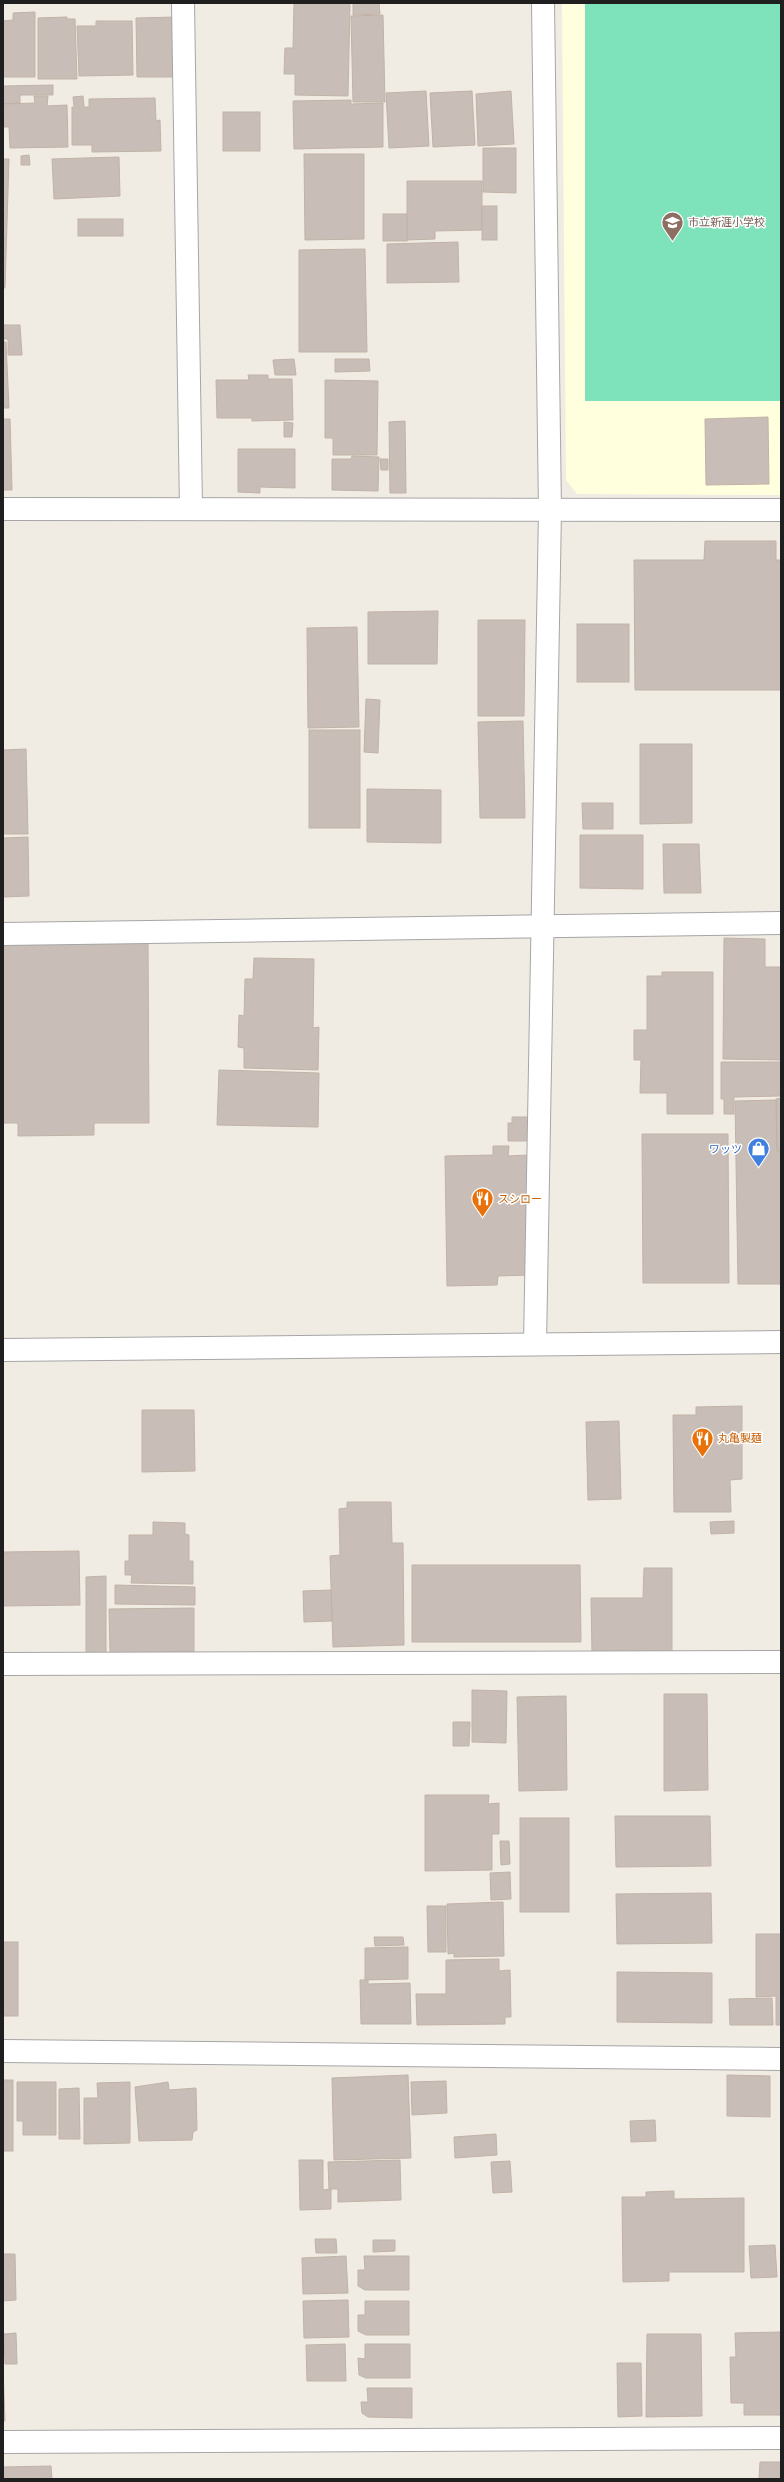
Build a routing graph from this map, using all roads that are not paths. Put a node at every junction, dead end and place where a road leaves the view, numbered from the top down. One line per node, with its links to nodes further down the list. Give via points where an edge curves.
1 (183, 3): 4 (street)
2 (543, 3): 6 (street)
3 (3, 509): 4 (street)
4 (191, 509): 6 (street)
5 (781, 510): 6 (street)
6 (550, 511): 8 (street)
7 (781, 923): 8 (street)
8 (544, 927): 9 (street); 11 (street)
9 (3, 934)
10 (781, 1342): 11 (street)
11 (535, 1344): 12 (street)
12 (3, 1350)
13 (781, 1662): 14 (street)
14 (3, 1664)
15 (3, 2051): 16 (street)
16 (781, 2059)
17 (781, 2438): 18 (street)
18 (3, 2442)

